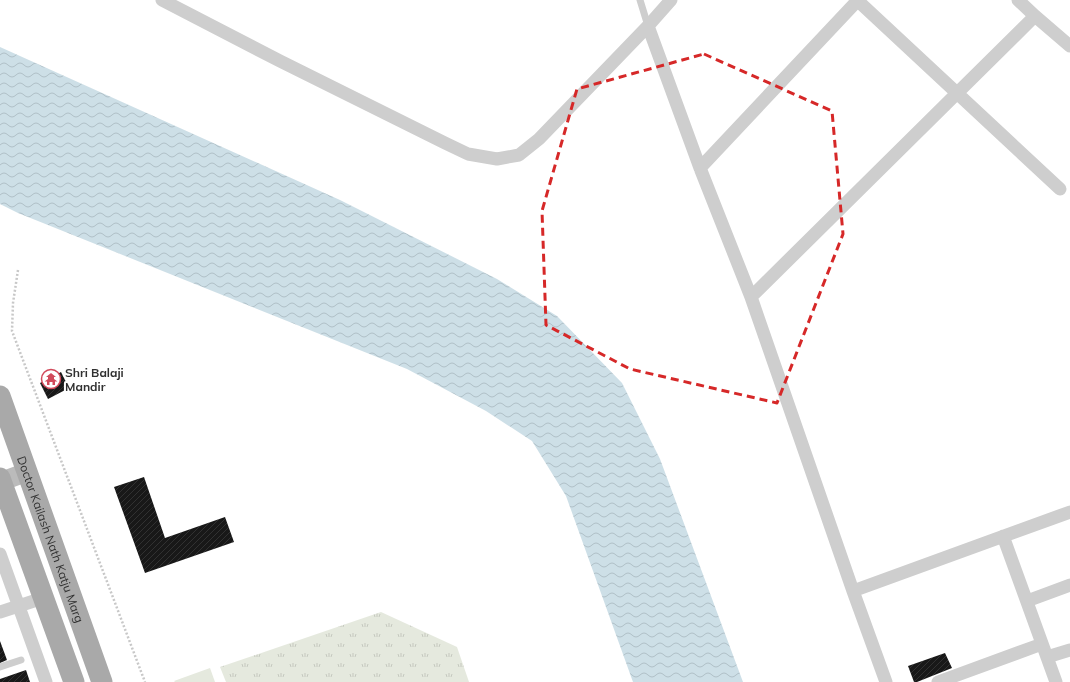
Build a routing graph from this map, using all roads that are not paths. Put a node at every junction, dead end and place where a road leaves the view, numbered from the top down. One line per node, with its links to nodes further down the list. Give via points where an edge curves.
1 (162, 0): 7 (street, via 468,154 497,159 518,155 539,139)
2 (640, 0): 7 (lane)
3 (671, 0): 7 (street)
4 (857, 0): 9 (street); 10 (street)
5 (1018, 0): 6 (street)
6 (1035, 16): 8 (street); 9 (street)
7 (648, 26): 10 (street)
8 (1070, 46)
9 (957, 93): 11 (street); 12 (street)
10 (700, 168): 12 (street)
11 (1060, 189)
12 (751, 297): 20 (street)
13 (0, 396): 14 (main road, Doctor Kailash Nath Katju Marg)
14 (27, 472): 15 (street); 32 (main road, Doctor Kailash Nath Katju Marg)
15 (0, 480): 21 (main road)
16 (1070, 512): 17 (street)
17 (1003, 536): 20 (street); 22 (street)
18 (0, 554): 23 (street)
19 (1070, 584): 22 (street)
20 (853, 591): 33 (street)
21 (43, 598): 23 (street); 31 (main road)
22 (1027, 600): 25 (street)
23 (19, 605): 24 (street); 30 (street)
24 (0, 612)
25 (1042, 644): 27 (street); 34 (street)
26 (1070, 650): 27 (street)
27 (1047, 657): 35 (street)
28 (21, 660): 29 (lane)
29 (0, 667)
30 (46, 682)
31 (74, 682)
32 (102, 682)
33 (886, 682)
34 (938, 682)
35 (1056, 682)

